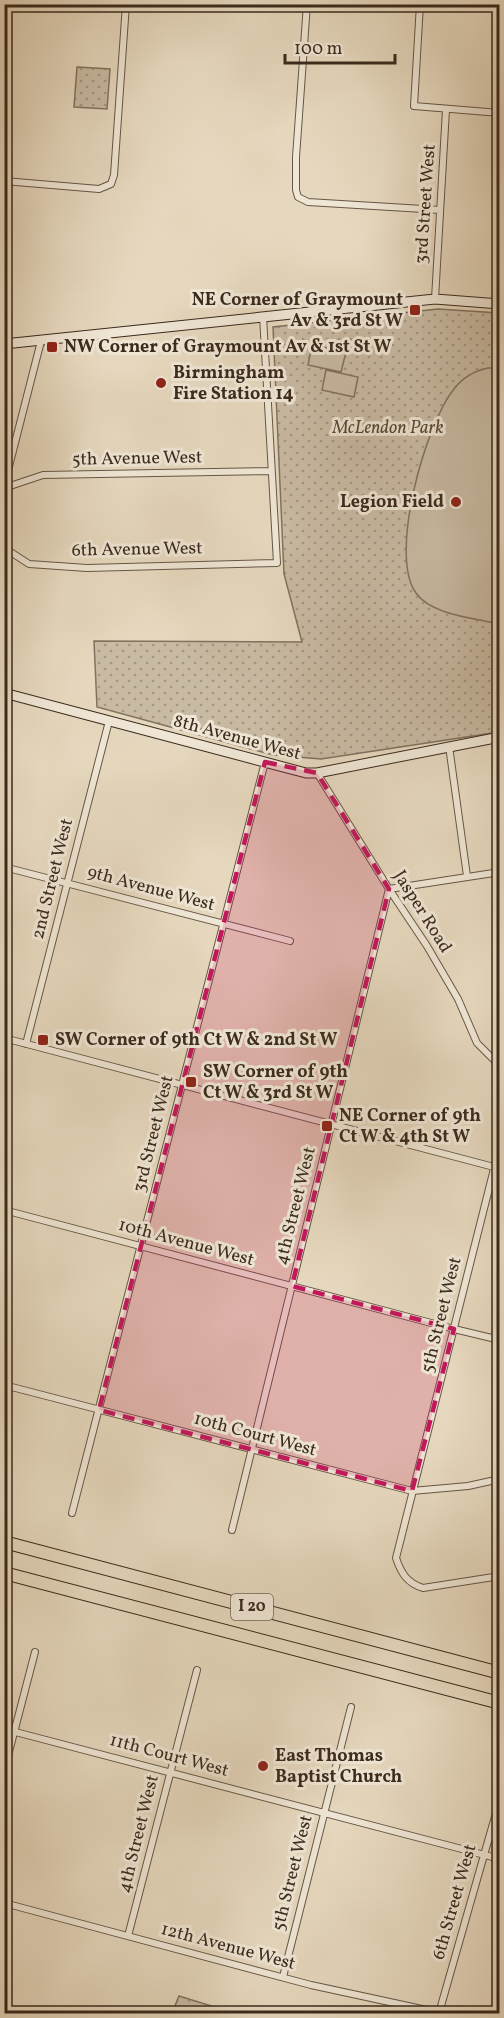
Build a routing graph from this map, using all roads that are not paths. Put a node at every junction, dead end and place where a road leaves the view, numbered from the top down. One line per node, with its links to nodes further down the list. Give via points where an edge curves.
1 (126, 4): 6 (street, via 111,184 99,189)
2 (307, 4): 7 (street, via 296,164 298,197 308,202)
3 (420, 4): 4 (street, via 414,106)
4 (446, 110): 5 (street); 7 (street, 3rd Street West)
5 (500, 113)
6 (4, 181)
7 (440, 210): 8 (street, 3rd Street West)
8 (435, 299): 9 (main road); 10 (main road)
9 (500, 304)
10 (263, 316): 11 (main road); 13 (street)
11 (41, 341): 12 (main road); 14 (street)
12 (4, 344)
13 (272, 471): 14 (street, 5th Avenue West, via 43,475); 15 (street, 6th Avenue West, via 277,563 87,567 29,564)
14 (4, 487)
15 (4, 545)
16 (4, 693): 17 (main road, 8th Avenue West)
17 (108, 721): 20 (main road, 8th Avenue West); 25 (street, 2nd Street West)
18 (500, 737): 19 (main road, 8th Avenue West)
19 (449, 746): 21 (main road, 8th Avenue West); 24 (street)
20 (265, 762): 21 (main road, 8th Avenue West); 27 (street, 3rd Street West)
21 (317, 773): 26 (street, Jasper Road)
22 (4, 867): 25 (street, 9th Avenue West)
23 (500, 872): 24 (street)
24 (467, 876): 26 (street)
25 (67, 883): 27 (street, 9th Avenue West); 30 (street, 2nd Street West)
26 (389, 889): 31 (street, Jasper Road, via 427,946 477,1043); 33 (street, 4th Street West)
27 (224, 924): 28 (street, 9th Avenue West); 32 (street, 3rd Street West)
28 (290, 941)
29 (4, 1038): 30 (street)
30 (26, 1044): 32 (street)
31 (500, 1066)
32 (182, 1085): 33 (street); 37 (street, 3rd Street West)
33 (331, 1124): 35 (street); 38 (street, 4th Street West)
34 (500, 1145): 35 (street, 5th Street West)
35 (494, 1167): 39 (street, 5th Street West)
36 (4, 1210): 37 (street, 10th Avenue West)
37 (141, 1246): 38 (street, 10th Avenue West); 42 (street, 3rd Street West)
38 (292, 1286): 39 (street, 10th Avenue West); 43 (street, 4th Street West)
39 (454, 1329): 40 (street, 10th Avenue West); 45 (street, 5th Street West)
40 (500, 1340)
41 (4, 1385): 42 (street, 10th Court West)
42 (99, 1410): 43 (street, 10th Court West); 46 (street, 3rd Street West)
43 (252, 1449): 45 (street, 10th Court West); 47 (street, 4th Street West)
44 (500, 1479): 45 (street, 10th Court West)
45 (412, 1491): 50 (street, 5th Street West, via 396,1558 402,1575 423,1588)
46 (72, 1513)
47 (232, 1530)
48 (4, 1542): 53 (highway, I 20)
49 (4, 1573): 54 (highway, I 20)
50 (500, 1576)
51 (35, 1652): 57 (street)
52 (196, 1670): 59 (street, 4th Street West)
53 (500, 1673)
54 (500, 1705)
55 (351, 1707): 61 (street, 5th Street West)
56 (4, 1729): 57 (street, 11th Court West)
57 (15, 1731): 58 (street); 59 (street, 11th Court West)
58 (4, 1771)
59 (170, 1772): 61 (street, 11th Court West); 65 (street, 4th Street West)
60 (500, 1799): 62 (street, 6th Street West)
61 (324, 1813): 62 (street, 11th Court West); 66 (street, 5th Street West)
62 (484, 1854): 63 (street, 11th Court West); 67 (street, 6th Street West)
63 (500, 1859)
64 (4, 1903): 65 (street, 12th Avenue West)
65 (128, 1936): 66 (street, 12th Avenue West)
66 (283, 1977): 67 (street, 12th Avenue West)
67 (442, 2013)

